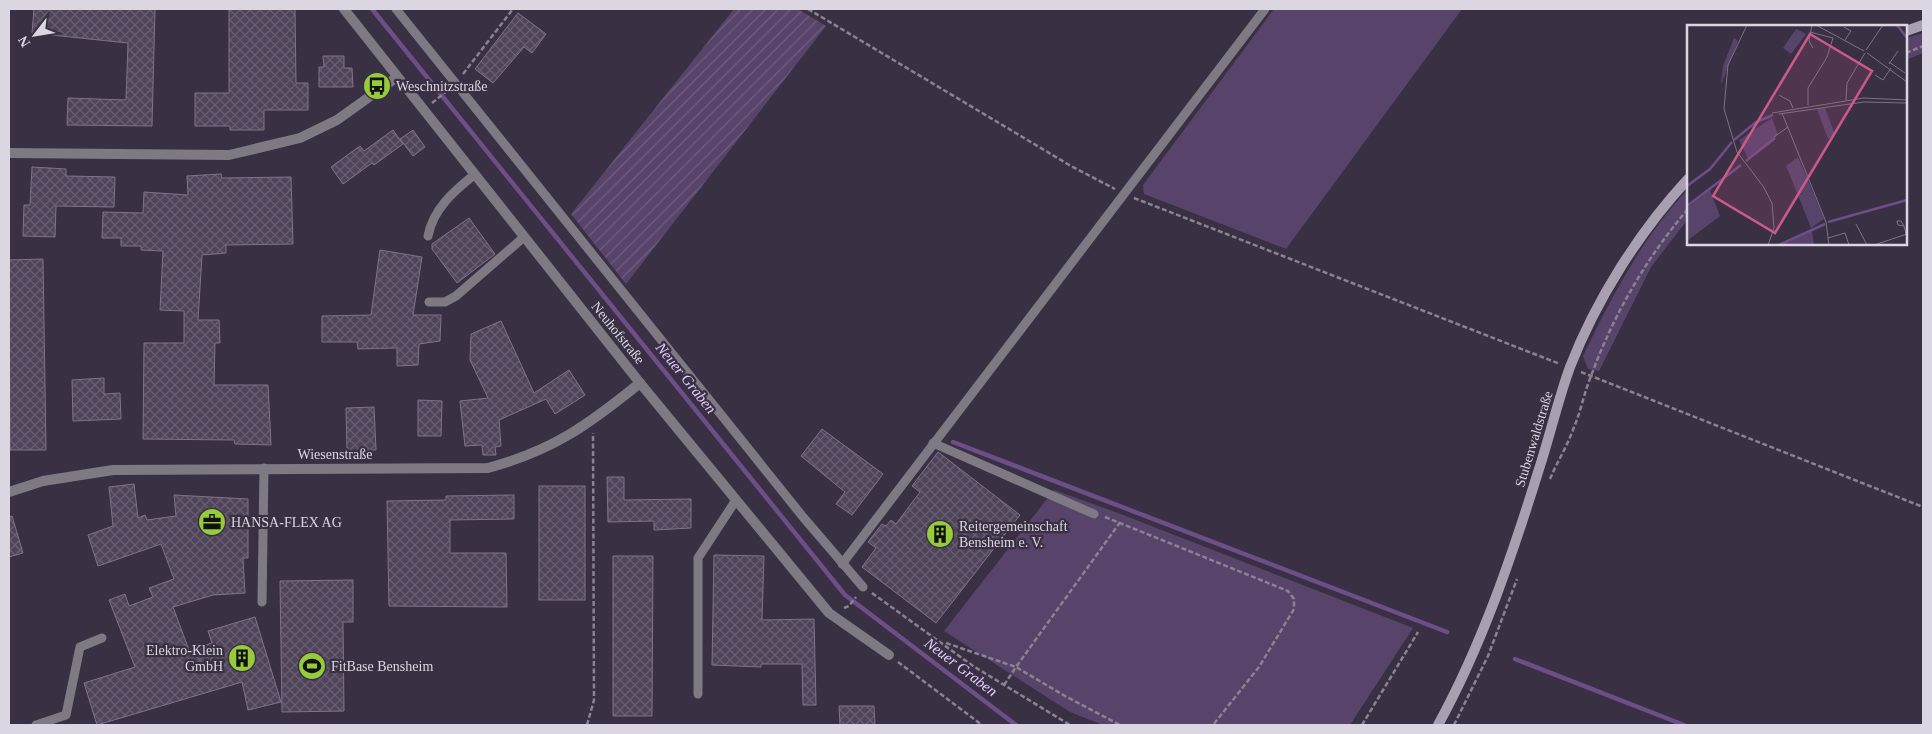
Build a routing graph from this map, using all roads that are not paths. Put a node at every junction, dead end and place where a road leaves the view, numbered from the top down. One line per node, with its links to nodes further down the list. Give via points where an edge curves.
1 (344, 9): 6 (street, Neuhofstraße)
2 (396, 9): 19 (lane)
3 (1266, 9): 14 (lane)
4 (1923, 25): 5 (street)
5 (1907, 31)
6 (397, 77): 7 (street, via 337,120 300,138 229,155); 8 (street, Neuhofstraße)
7 (9, 153)
8 (474, 175): 10 (lane, via 442,204); 11 (street, Neuhofstraße)
9 (1687, 180): 26 (street, Stubenwaldstraße, via 1650,225 1618,274 1570,368 1529,502 1479,639)
10 (428, 236)
11 (524, 237): 12 (lane, via 456,296 445,302); 13 (street, Neuhofstraße)
12 (429, 302)
13 (640, 383): 15 (street, Wiesenstraße, via 593,421 561,440 523,458 488,468); 17 (street, Neuhofstraße)
14 (933, 443): 18 (lane); 19 (lane)
15 (264, 468): 16 (street, Wiesenstraße, via 113,470 43,481); 21 (lane)
16 (9, 492)
17 (736, 500): 23 (street, Neuhofstraße, via 829,613); 24 (lane, via 698,558)
18 (1094, 514)
19 (842, 564): 20 (lane)
20 (861, 590)
21 (262, 602)
22 (102, 638): 25 (lane, via 80,647 66,715)
23 (889, 655)
24 (698, 694)
25 (36, 725)
26 (1438, 725)

